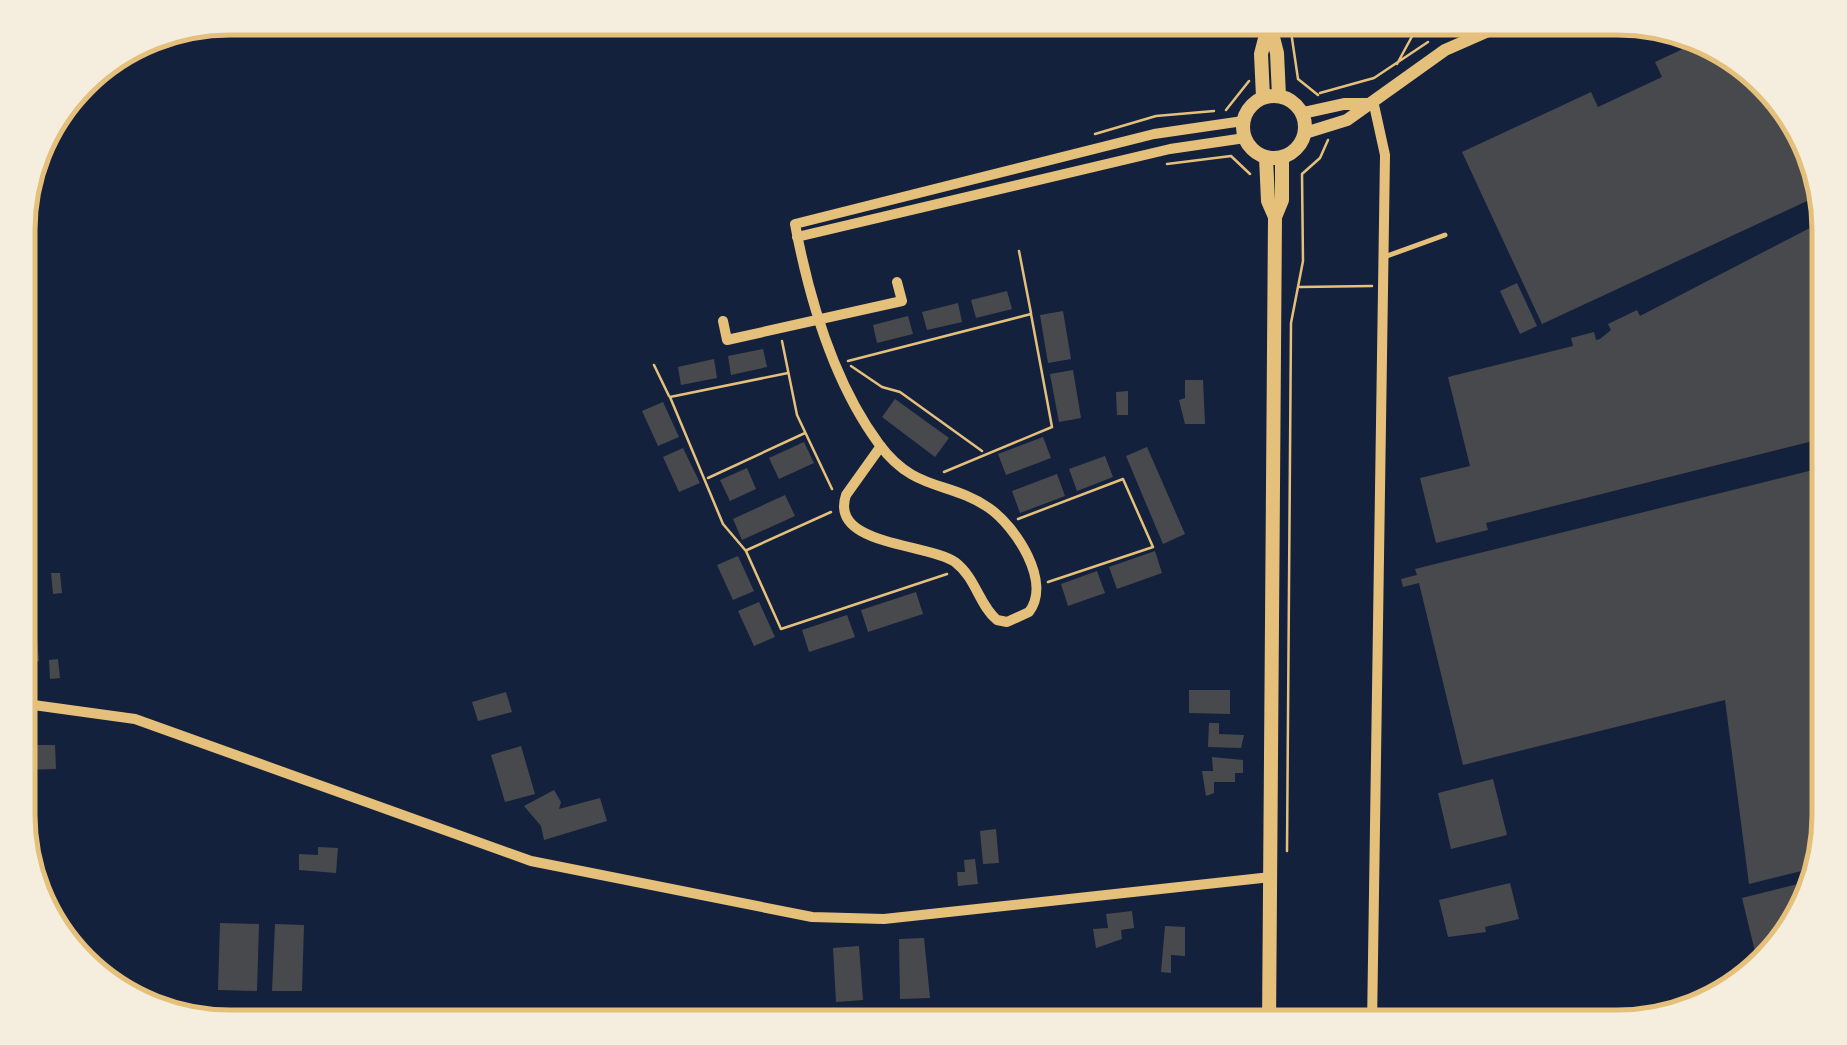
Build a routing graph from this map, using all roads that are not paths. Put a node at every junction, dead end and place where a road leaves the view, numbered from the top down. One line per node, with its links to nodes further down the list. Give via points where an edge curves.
1 (1272, 35): 3 (main road, via 1277,53)
2 (1479, 35): 4 (street, via 1445,50)
3 (1271, 96): 5 (main road); 6 (main road, via 1250,106)
4 (1374, 104): 5 (street); 7 (street); 14 (street, via 1385,140)
5 (1303, 113): 7 (main road)
6 (1243, 121): 8 (main road); 12 (street, via 1154,134)
7 (1306, 133): 10 (main road)
8 (1245, 138): 9 (main road); 12 (street)
9 (1266, 158): 10 (main road); 11 (main road)
10 (1282, 158): 11 (main road)
11 (1275, 217): 20 (main road)
12 (796, 231): 16 (street)
13 (1445, 235): 14 (lane)
14 (1384, 257): 22 (street)
15 (897, 282): 16 (street, via 902,301)
16 (820, 320): 17 (street, via 727,340); 18 (street)
17 (723, 321)
18 (880, 446): 18 (street, via 920,481 988,507 1006,524 1037,586 1029,612 1007,622 992,616 962,569 930,550 864,533 849,522 844,504)
19 (35, 705): 20 (street, via 134,719 531,861 812,917 884,919)
20 (1272, 877): 21 (main road)
21 (1269, 1010)
22 (1372, 1010)

